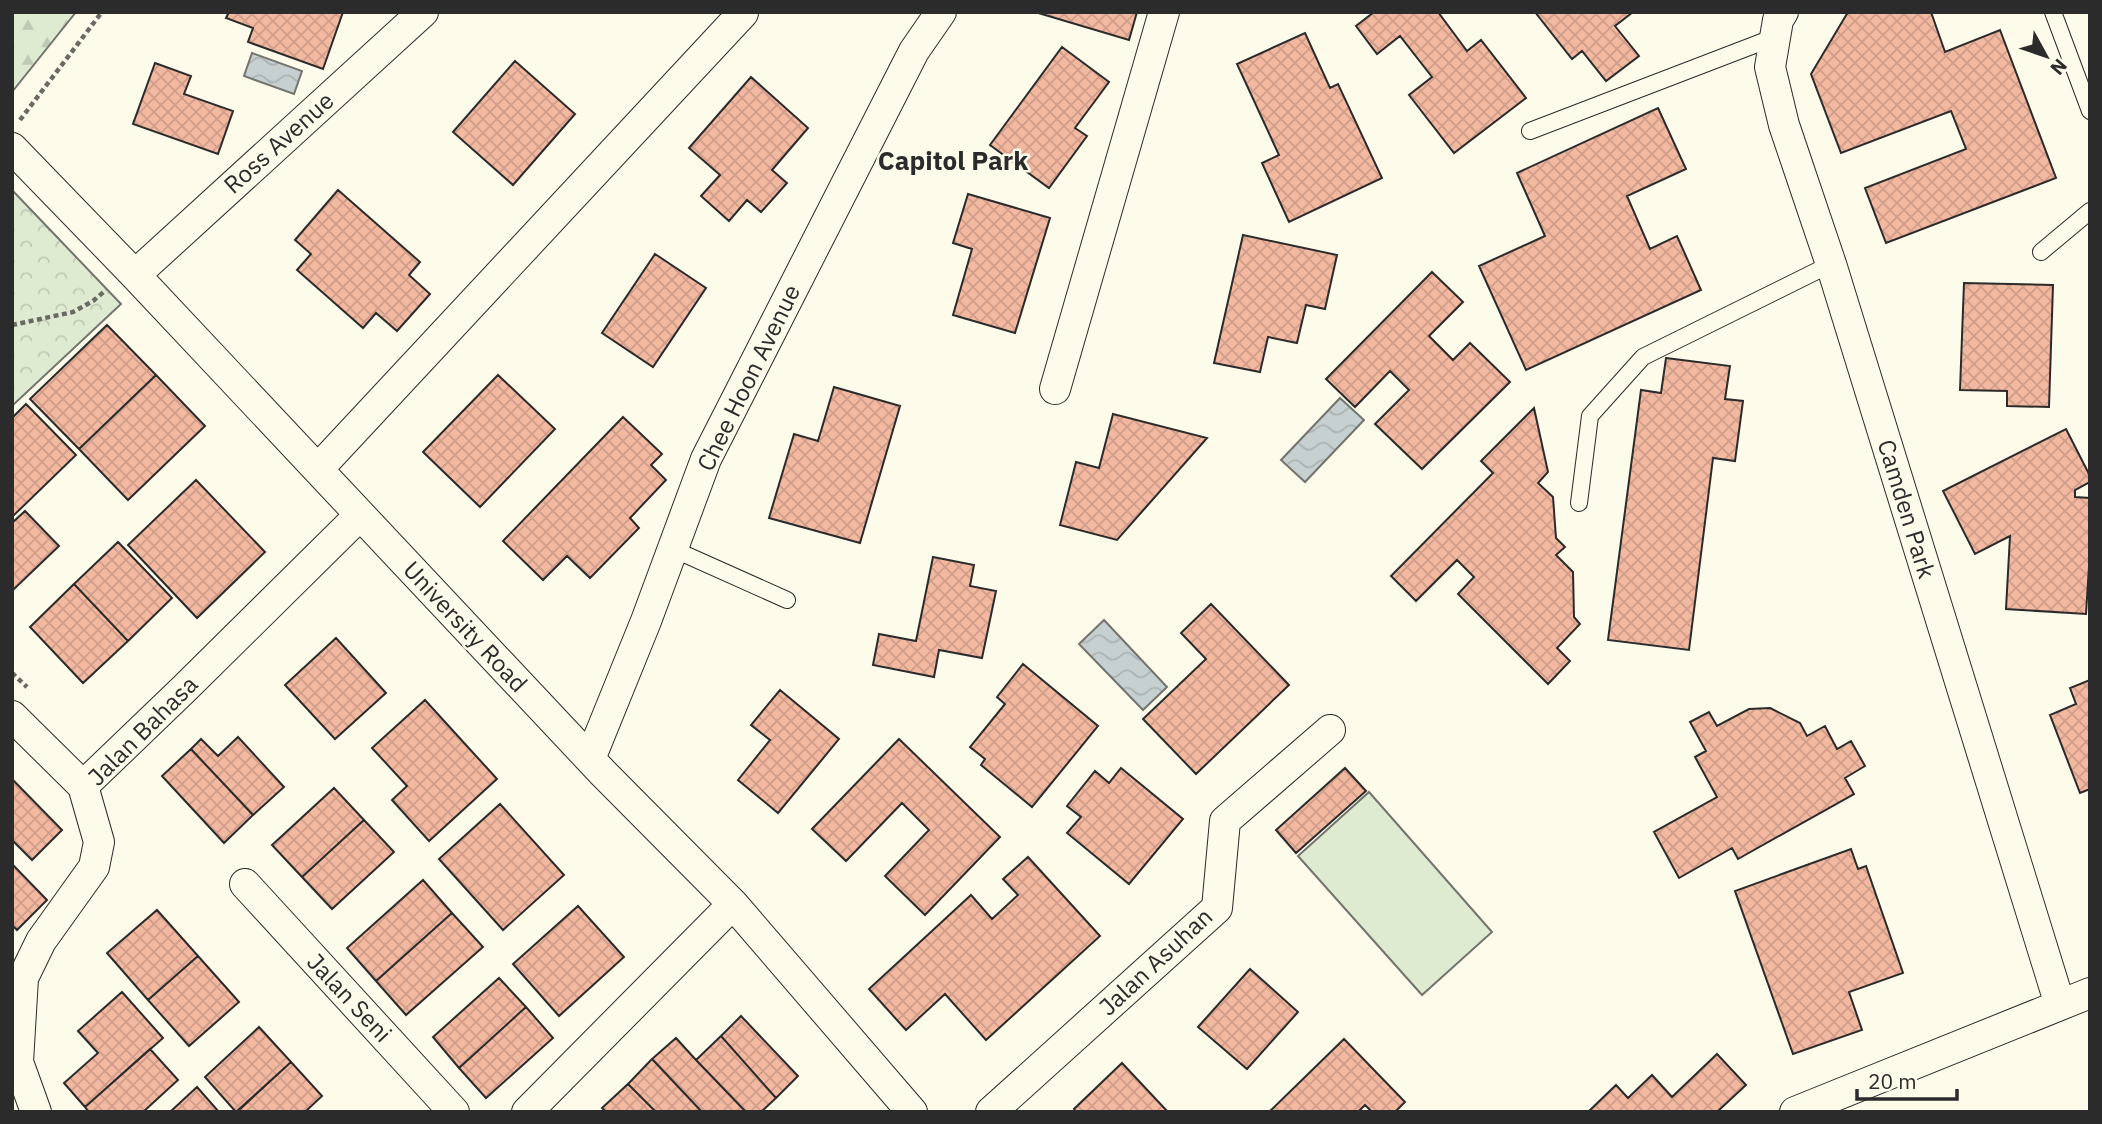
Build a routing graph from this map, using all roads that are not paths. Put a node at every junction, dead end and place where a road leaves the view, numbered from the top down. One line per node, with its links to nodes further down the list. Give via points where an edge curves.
1 (424, 12): 13 (street, Ross Avenue)
2 (941, 12): 18 (street, Chee Hoon Avenue, via 914,51 706,459)
3 (1164, 12): 14 (street)
4 (2053, 12): 7 (lane)
5 (743, 13): 15 (street)
6 (1779, 25): 8 (lane); 12 (street, Camden Park, via 1770,67 1784,125)
7 (2090, 111)
8 (1530, 131)
9 (12, 148): 13 (street, University Road)
10 (2090, 211): 11 (lane)
11 (2041, 252)
12 (1830, 264): 16 (lane, via 1643,357 1590,416); 27 (street, Camden Park)
13 (123, 280): 15 (street, University Road)
14 (1055, 389)
15 (318, 469): 17 (street, University Road)
16 (1579, 503)
17 (360, 515): 22 (street, University Road); 23 (street, Jalan Bahasa)
18 (673, 549): 19 (lane); 22 (street, Chee Hoon Avenue)
19 (787, 600)
20 (12, 716): 23 (street)
21 (1330, 730): 32 (street, Jalan Asuhan, via 1225,821 1217,908)
22 (590, 760): 25 (street, University Road)
23 (83, 786): 28 (street, Jalan Bahasa, via 99,842 94,867 41,941 23,978 18,1062)
24 (244, 884): 29 (street, Jalan Seni)
25 (733, 904): 30 (street); 31 (street, University Road)
26 (2090, 993): 27 (street)
27 (2060, 1005): 33 (street)
28 (36, 1112)
29 (454, 1112)
30 (527, 1112)
31 (912, 1112)
32 (991, 1112)
33 (1795, 1112)

